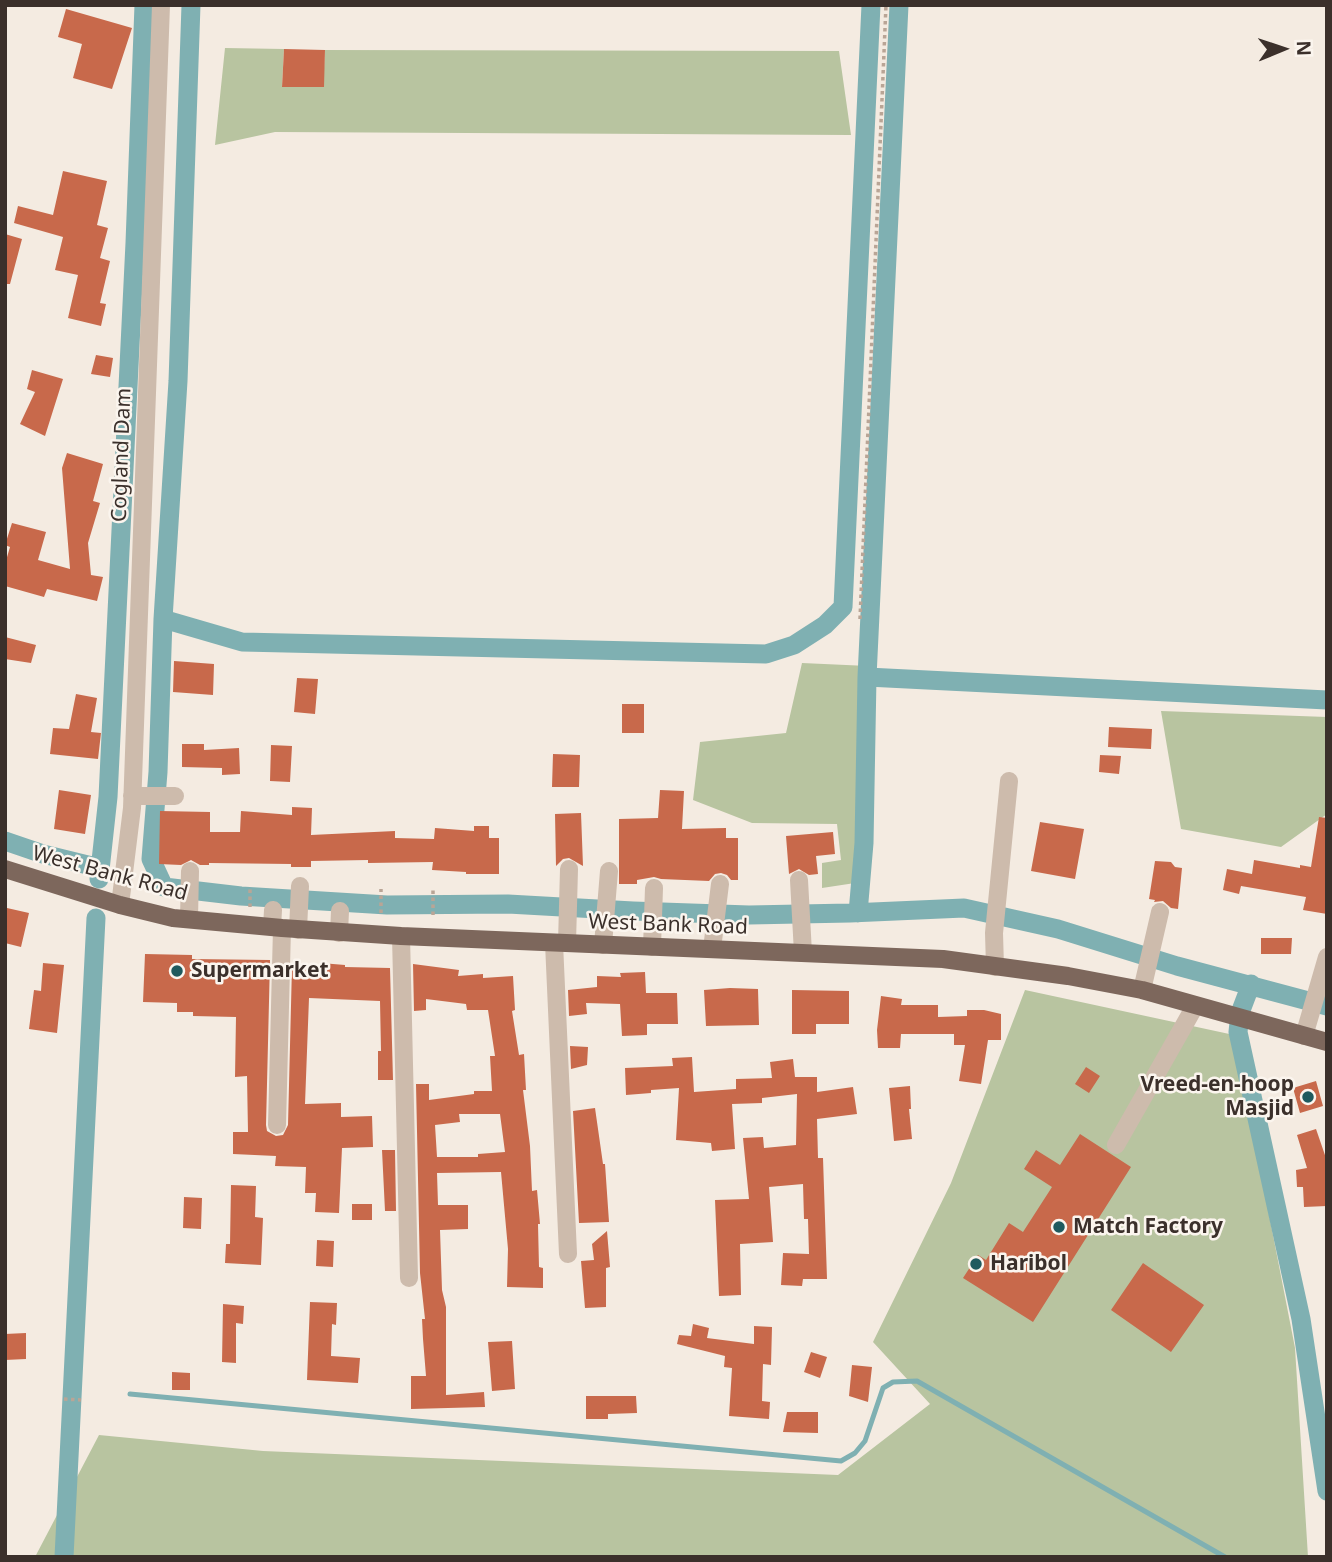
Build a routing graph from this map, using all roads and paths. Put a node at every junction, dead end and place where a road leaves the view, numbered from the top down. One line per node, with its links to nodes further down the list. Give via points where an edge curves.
1 (161, 5): 5 (street, Cogland Dam)
2 (886, 5): 3 (path)
3 (859, 619)
4 (1009, 780): 34 (street, via 994,933)
5 (139, 796): 6 (street); 18 (street, Cogland Dam)
6 (170, 796)
7 (5, 869): 18 (main road, West Bank Road)
8 (569, 869): 29 (street, via 568,925)
9 (609, 871): 28 (street)
10 (190, 875): 24 (street)
11 (300, 886): 25 (street, via 299,911)
12 (250, 887): 23 (path)
13 (433, 888): 22 (path)
14 (381, 889): 21 (path)
15 (800, 889): 32 (street)
16 (719, 890): 31 (street)
17 (654, 895): 30 (street)
18 (120, 905): 24 (main road, West Bank Road)
19 (340, 911): 26 (street)
20 (1160, 912): 35 (street)
21 (381, 913)
22 (433, 915)
23 (249, 917): 24 (main road, West Bank Road); 25 (main road, West Bank Road)
24 (188, 919)
25 (281, 924): 26 (main road, West Bank Road); 39 (street)
26 (339, 933): 27 (main road, West Bank Road)
27 (401, 936): 29 (main road, West Bank Road); 42 (street)
28 (604, 937): 29 (main road, West Bank Road); 30 (main road, West Bank Road)
29 (561, 943): 41 (street)
30 (652, 947): 31 (main road, West Bank Road)
31 (712, 949): 32 (main road, West Bank Road)
32 (803, 953): 34 (main road, West Bank Road, via 943,959)
33 (1327, 957): 37 (street)
34 (995, 967): 35 (main road, West Bank Road)
35 (1145, 981): 36 (main road, West Bank Road)
36 (1195, 1006): 37 (main road, West Bank Road); 40 (street)
37 (1304, 1036): 38 (main road, West Bank Road)
38 (1327, 1042)
39 (277, 1125)
40 (1116, 1145)
41 (568, 1254)
42 (409, 1278)
43 (64, 1399): 44 (path)
44 (81, 1400)

